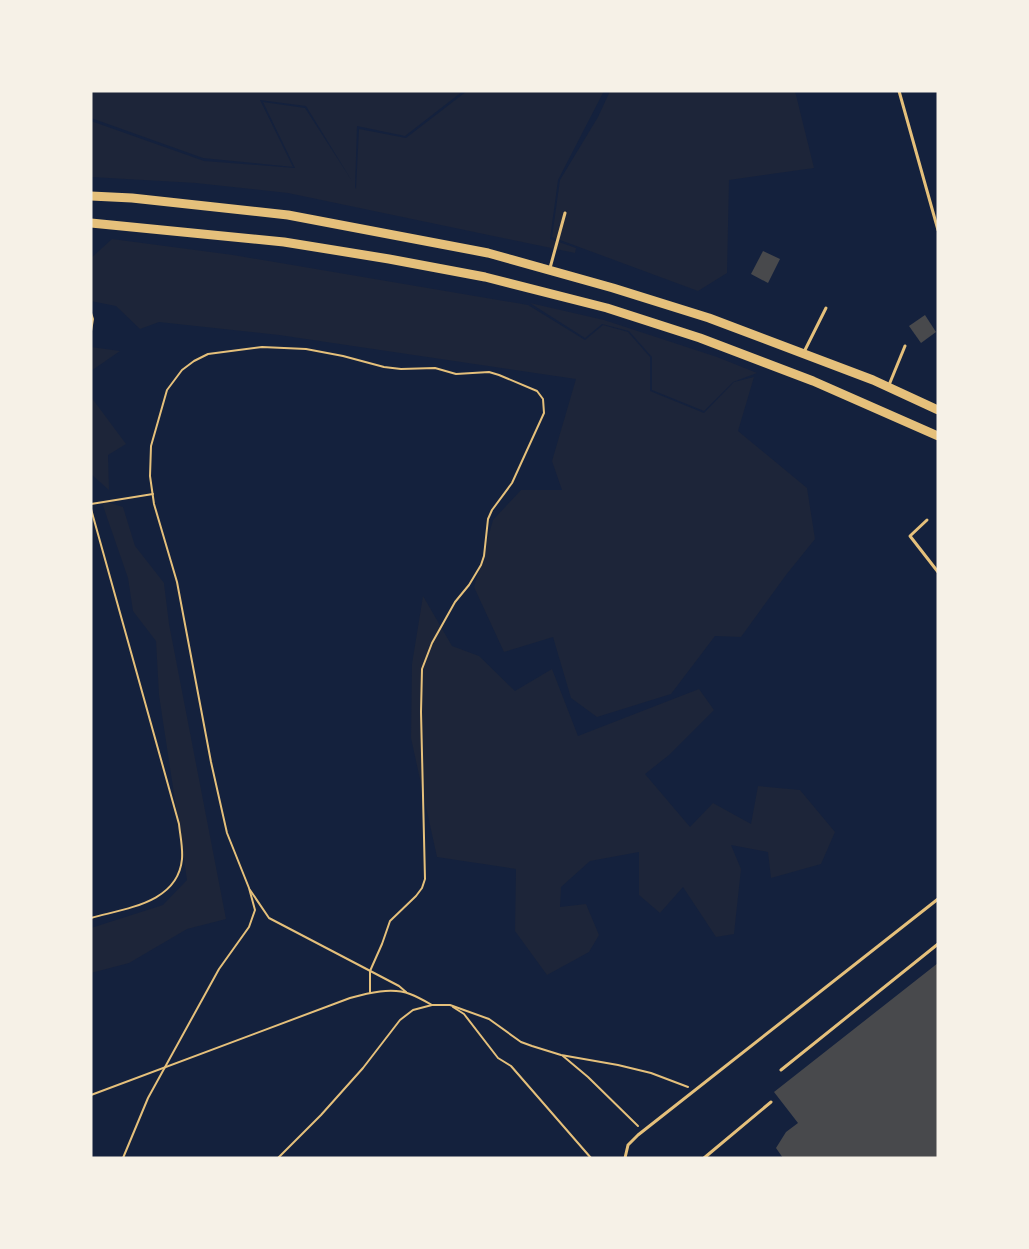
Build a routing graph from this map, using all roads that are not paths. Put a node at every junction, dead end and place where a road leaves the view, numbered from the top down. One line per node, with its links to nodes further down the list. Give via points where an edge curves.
1 (899, 91): 5 (lane)
2 (91, 196): 6 (main road, via 288,215 488,252)
3 (566, 214): 6 (lane)
4 (91, 223): 12 (main road, via 284,242 485,277 607,308 700,338 814,381)
5 (938, 230)
6 (549, 270): 9 (main road, via 709,318)
7 (826, 308): 9 (lane)
8 (905, 346): 10 (lane)
9 (803, 354): 10 (main road)
10 (888, 387): 11 (main road)
11 (938, 410)
12 (938, 436)
13 (927, 520): 14 (lane, via 910,536)
14 (938, 572)
15 (938, 899): 19 (lane, via 643,1132 628,1145)
16 (938, 944): 17 (lane)
17 (781, 1070)
18 (770, 1102): 20 (lane)
19 (625, 1158)
20 (704, 1158)

